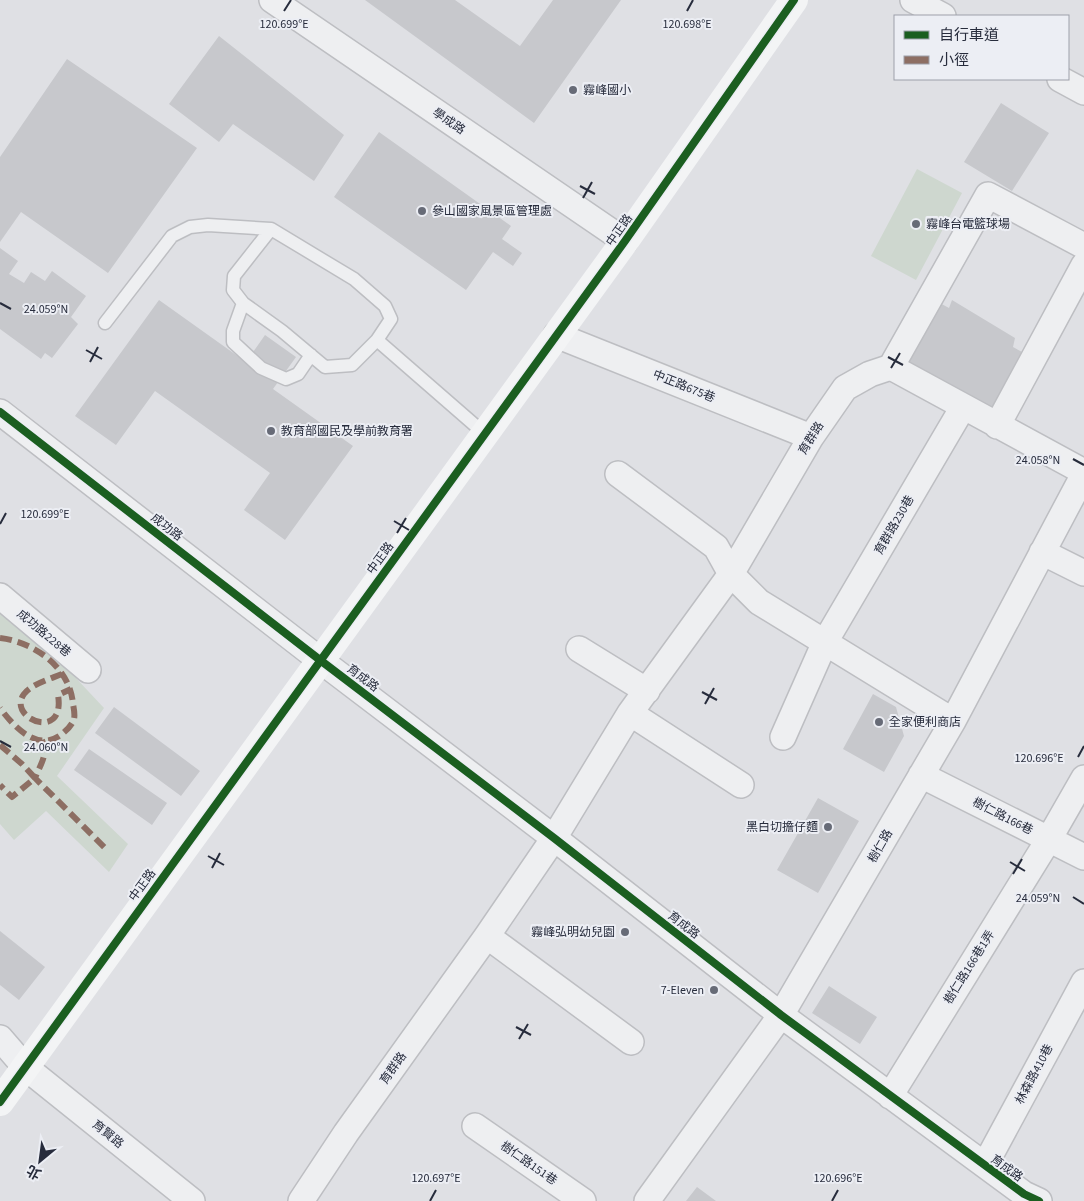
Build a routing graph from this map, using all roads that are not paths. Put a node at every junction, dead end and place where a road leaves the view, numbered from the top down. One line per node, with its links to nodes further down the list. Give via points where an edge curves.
1 (272, 0): 8 (street, 學成路)
2 (794, 0): 8 (street, 中正路)
3 (912, 0): 4 (street)
4 (941, 15)
5 (1062, 80): 6 (street)
6 (1084, 92)
7 (271, 229): 11 (lane, via 234,276 233,290); 12 (lane, via 208,225 190,227 172,236); 14 (lane, via 354,279 385,306 391,319)
8 (625, 241): 13 (street, 中正路)
9 (1084, 246): 16 (street, via 988,195)
10 (1084, 265): 19 (street)
11 (242, 303): 15 (lane); 15 (lane, via 233,342 261,368 286,378 298,374)
12 (105, 323)
13 (556, 336): 20 (street, 中正路); 21 (street, 中正路675巷)
14 (377, 340): 15 (lane, via 352,365 325,367); 20 (lane)
15 (311, 355)
16 (891, 367): 17 (street); 21 (street, 育群路, via 845,388)
17 (963, 407): 19 (street); 28 (street, 育群路230巷)
18 (0, 412): 30 (street, 成功路)
19 (997, 426): 22 (street)
20 (485, 434): 30 (street, 中正路)
21 (811, 437): 26 (street, 育群路)
22 (1084, 473): 24 (street, 樹仁路)
23 (618, 474): 26 (street, via 716,547)
24 (1042, 552): 25 (street); 34 (street, 樹仁路)
25 (1084, 573)
26 (731, 574): 28 (street, via 758,602); 32 (street, 育群路)
27 (0, 596): 31 (street, 成功路228巷)
28 (825, 642): 34 (street); 35 (street, 育群路230巷)
29 (579, 649): 32 (street)
30 (320, 660): 39 (street, 育成路); 47 (street, 中正路)
31 (88, 670)
32 (647, 691): 33 (street, 育群路)
33 (630, 713): 38 (street); 39 (street, 育群路)
34 (953, 721): 36 (street, 樹仁路)
35 (783, 737)
36 (921, 775): 40 (street, 樹仁路166巷); 44 (street, 樹仁路)
37 (1084, 778): 40 (street, 樹仁路166巷1弄)
38 (742, 785)
39 (554, 838): 42 (street, 育群路); 44 (street, 育成路)
40 (1048, 839): 41 (street, 樹仁路166巷); 48 (street, 樹仁路166巷1弄)
41 (1084, 857)
42 (487, 936): 46 (street); 54 (street, 育群路)
43 (1084, 982): 51 (street, 林森路410巷)
44 (781, 1015): 48 (street, 育成路); 56 (street, 樹仁路)
45 (0, 1038): 47 (street, 育賢路)
46 (631, 1042)
47 (25, 1067): 49 (street, 中正路); 53 (street, 育賢路)
48 (890, 1096): 51 (street, 育成路)
49 (0, 1102)
50 (475, 1126): 55 (street, 樹仁路151巷)
51 (985, 1165): 52 (street, 育成路)
52 (1028, 1199)
53 (192, 1201)
54 (301, 1201)
55 (583, 1201)
56 (647, 1201)

